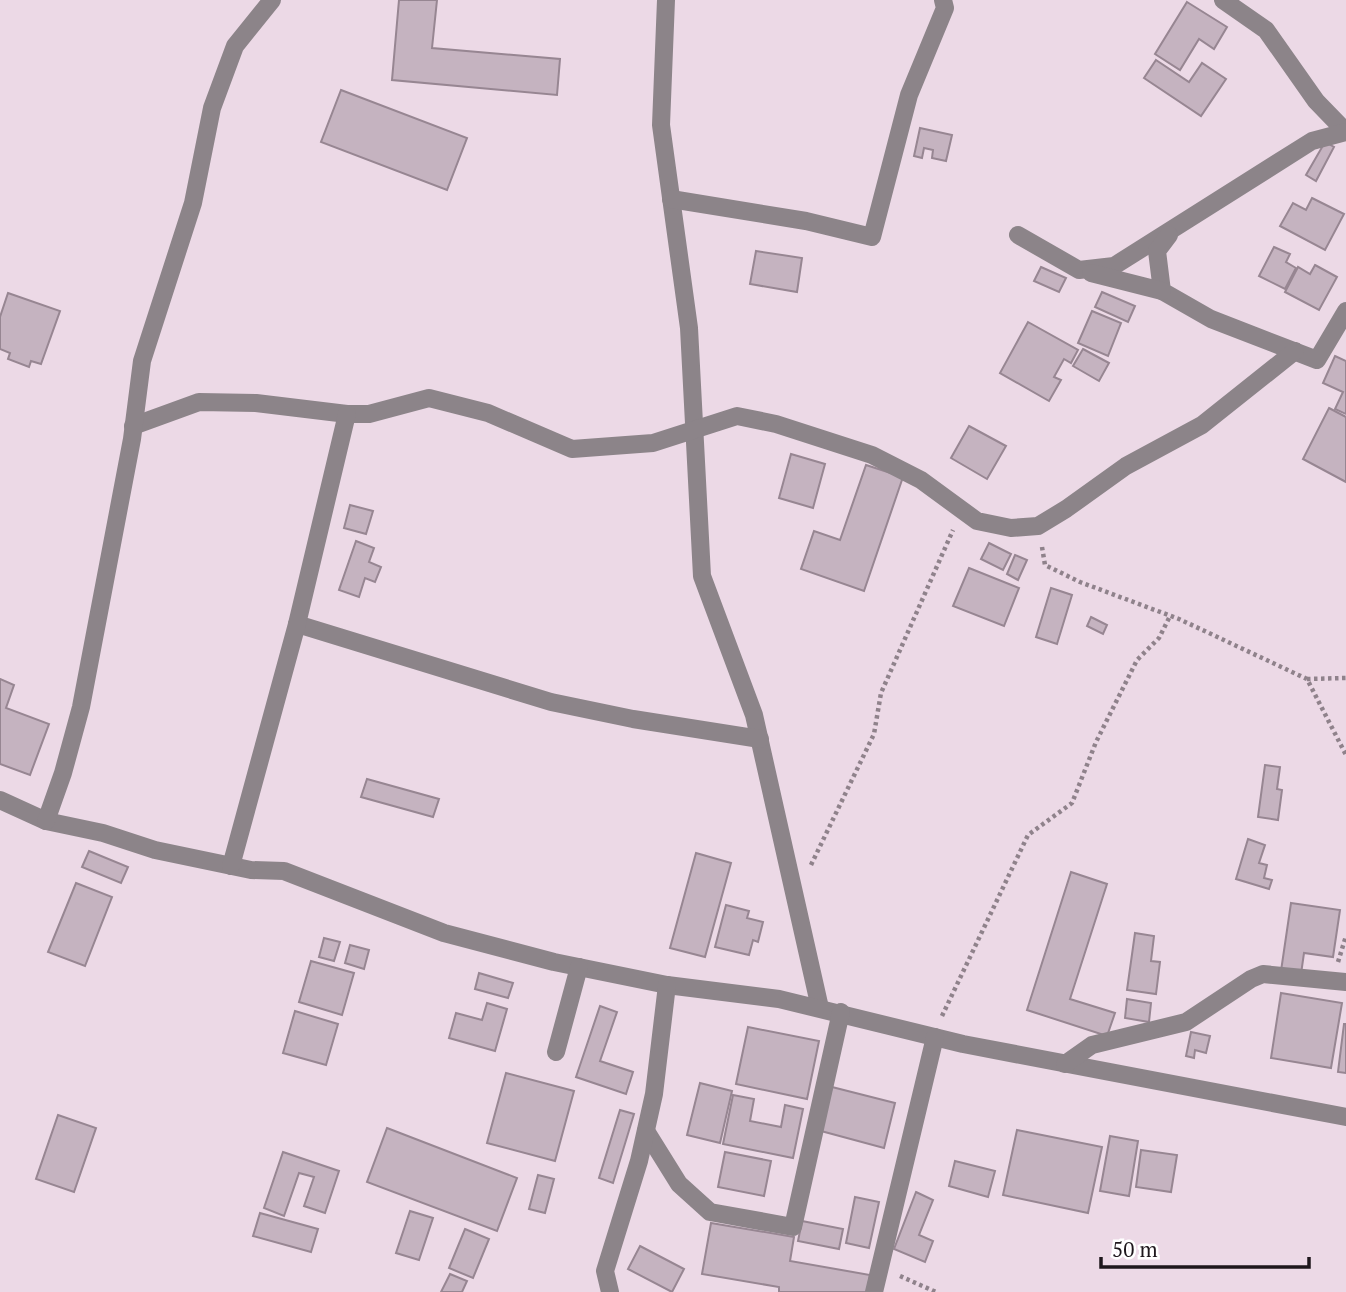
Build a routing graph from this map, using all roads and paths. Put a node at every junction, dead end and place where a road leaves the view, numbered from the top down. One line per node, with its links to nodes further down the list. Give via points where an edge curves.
1 (272, 0): 14 (street, via 235,46 212,108 193,203 142,360)
2 (666, 0): 6 (street, via 661,125)
3 (943, 0): 6 (street, via 945,8 909,95 873,237)
4 (1223, 0): 5 (street, via 1266,30 1316,101)
5 (1346, 132): 7 (street, via 1312,141)
6 (671, 199): 15 (street, via 689,328)
7 (1175, 227): 9 (street, via 1114,266); 10 (street, via 1157,250)
8 (1018, 235): 9 (street)
9 (1079, 270): 10 (street)
10 (1163, 291): 12 (street, via 1211,318)
11 (1346, 312): 12 (street, via 1317,360)
12 (1295, 351): 17 (street, via 1202,425 1126,466)
13 (347, 414): 14 (street, via 256,402 199,402); 15 (street, via 369,414 429,398 488,414 572,449 653,443); 19 (street)
14 (133, 426): 25 (street, via 81,707)
15 (694, 429): 16 (street, via 737,416 823,438 921,480); 22 (street, via 702,576)
16 (962, 510): 17 (street, via 977,520 1011,528); 27 (path, via 881,693 874,734)
17 (1038, 526): 18 (path, via 1045,565)
18 (1170, 616): 21 (path); 33 (path, via 1159,638 1137,660 1072,803 1028,835)
19 (297, 624): 22 (street, via 551,702); 26 (street)
20 (1346, 678): 21 (path)
21 (1307, 679): 23 (path)
22 (760, 739): 27 (street)
23 (1346, 755)
24 (0, 800): 25 (street)
25 (46, 821): 26 (street)
26 (231, 866): 28 (street, via 284,871 444,933)
27 (795, 897): 31 (street)
28 (579, 967): 30 (street); 34 (street)
29 (1346, 982): 35 (street, via 1263,974 1186,1022 1092,1045)
30 (667, 985): 31 (street); 37 (street)
31 (820, 1008): 32 (street)
32 (841, 1013): 33 (street); 37 (street, via 793,1227 710,1212 679,1184)
33 (935, 1037): 35 (street); 38 (street)
34 (556, 1052)
35 (1065, 1064): 36 (street)
36 (1346, 1117)
37 (646, 1131): 39 (street, via 605,1272)
38 (879, 1269): 40 (street); 41 (path)
39 (610, 1292)
40 (874, 1292)
41 (936, 1292)

